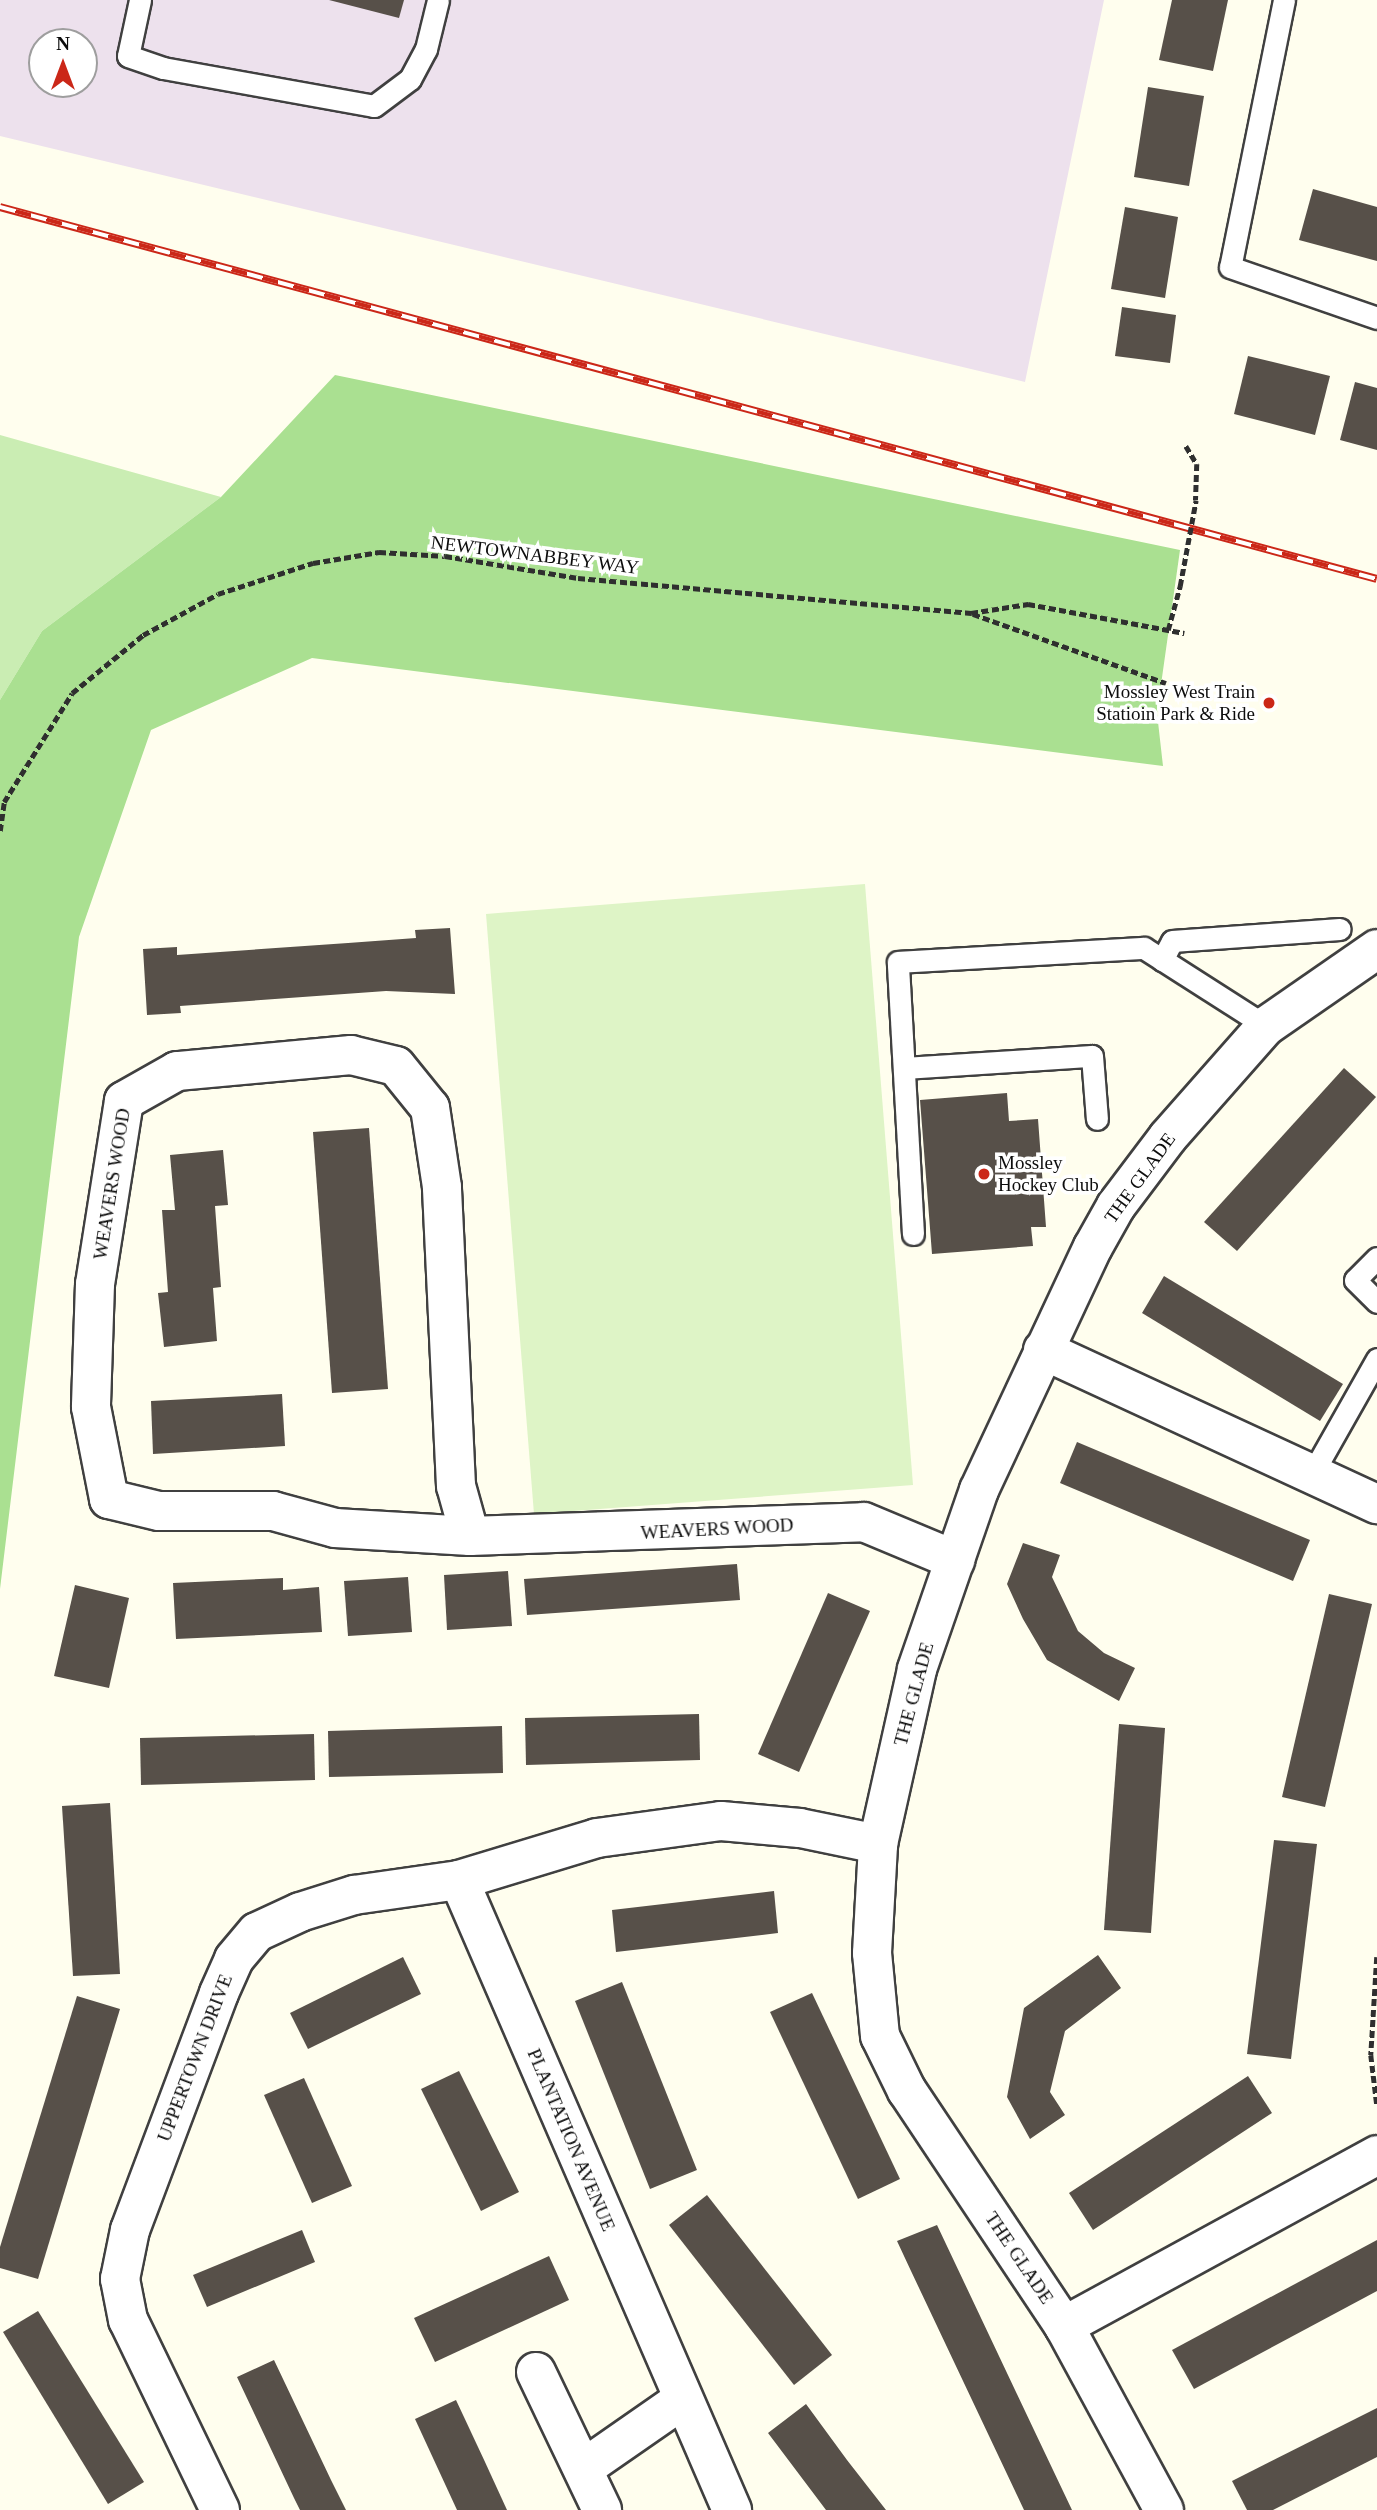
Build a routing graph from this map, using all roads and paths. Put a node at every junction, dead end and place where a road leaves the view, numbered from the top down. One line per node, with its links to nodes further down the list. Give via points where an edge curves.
1 (140, 0): 2 (lane, via 128,55 163,68 374,106 410,79 426,49)
2 (438, 0)
3 (1284, 0): 4 (lane, via 1230,267)
4 (1377, 318)
5 (1186, 446): 7 (path, bridge, via 1196,464 1196,500)
6 (971, 613): 7 (path, NEWTOWNABBEY WAY, via 1028,604); 9 (path); 10 (path, NEWTOWNABBEY WAY, via 578,578 432,555 379,552 313,563 218,594 143,635 72,693 4,802)
7 (1168, 630): 8 (path, NEWTOWNABBEY WAY)
8 (1184, 633)
9 (1166, 683)
10 (0, 831)
11 (1340, 929): 13 (lane, via 1172,941)
12 (1377, 949): 14 (street, THE GLADE)
13 (1162, 960): 14 (lane); 15 (lane, via 1144,948 898,961)
14 (1266, 1026): 20 (street, THE GLADE, via 1168,1137 1116,1206)
15 (904, 1068): 16 (lane, via 1092,1056); 17 (lane)
16 (1097, 1119)
17 (914, 1234)
18 (1377, 1258): 19 (lane, via 1355,1280)
19 (1377, 1302)
20 (1043, 1350): 22 (street); 25 (street, THE GLADE, via 979,1490)
21 (1377, 1359): 22 (lane)
22 (1312, 1474): 23 (street)
23 (1377, 1504)
24 (470, 1536): 24 (street, WEAVERS WOOD, via 335,1528 273,1511 159,1511 109,1499 91,1407 95,1284 124,1101 177,1071 351,1055 396,1066 430,1108 442,1187 456,1486); 25 (street, WEAVERS WOOD, via 864,1522)
25 (955, 1560): 26 (street, THE GLADE, via 917,1669)
26 (878, 1844): 27 (street, UPPERTOWN DRIVE, via 800,1828 721,1821 597,1838); 31 (street, THE GLADE, via 872,1953 880,2036 907,2091)
27 (459, 1880): 33 (street, PLANTATION AVENUE); 35 (street, UPPERTOWN DRIVE, via 354,1895 257,1932 234,1959 154,2163 130,2230 120,2279 128,2320)
28 (1377, 1957): 29 (path, via 1371,2055)
29 (1377, 2105)
30 (1377, 2155): 31 (street)
31 (1064, 2326): 38 (street, THE GLADE)
32 (536, 2372): 34 (street)
33 (682, 2400): 34 (street); 37 (street, PLANTATION AVENUE)
34 (584, 2468): 36 (street)
35 (220, 2510)
36 (602, 2510)
37 (732, 2510)
38 (1164, 2510)

